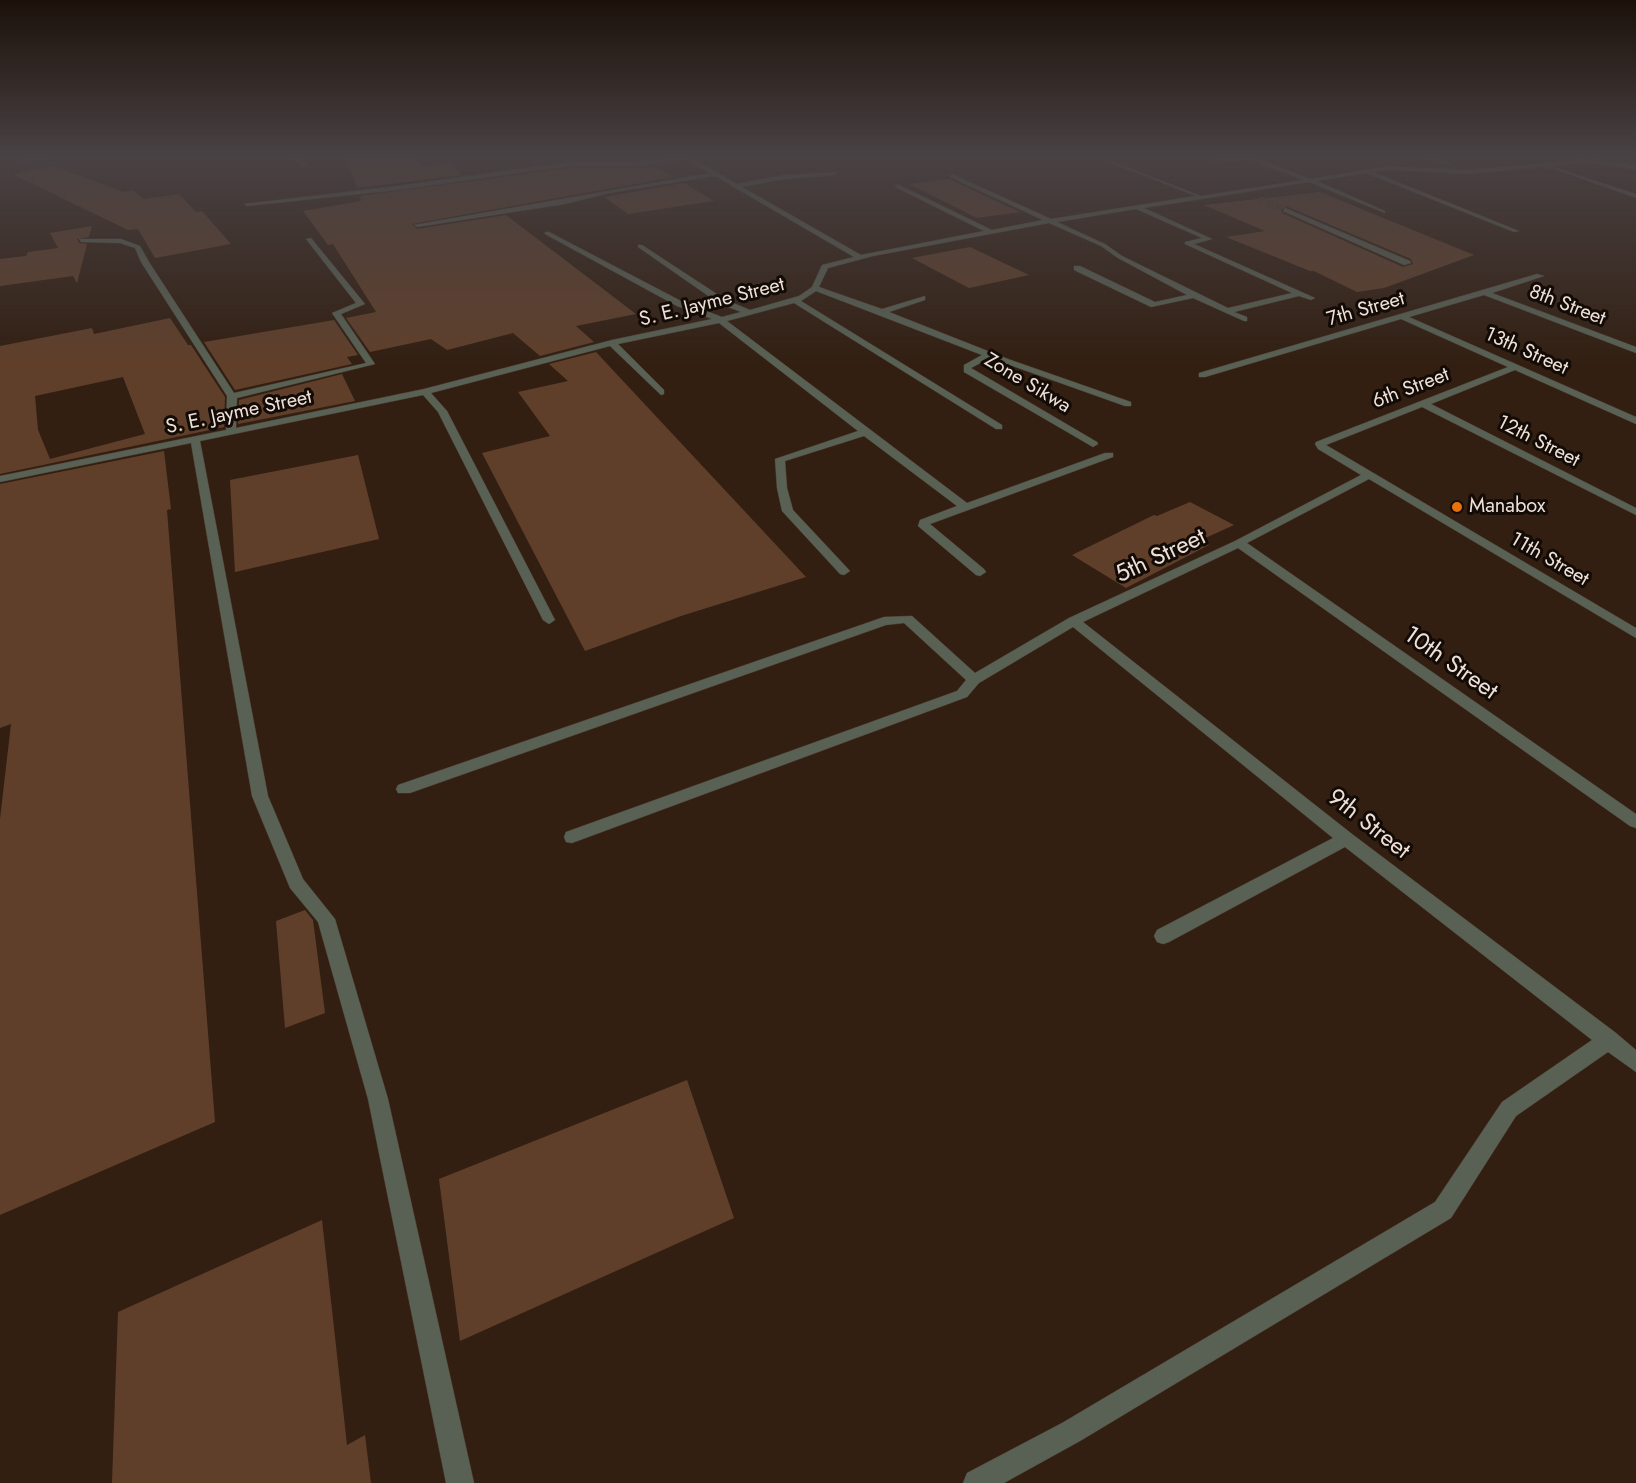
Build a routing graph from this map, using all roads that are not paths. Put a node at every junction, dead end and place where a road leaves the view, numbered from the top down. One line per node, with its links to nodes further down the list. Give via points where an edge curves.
1 (803, 225): 14 (street)
2 (977, 225): 9 (street)
3 (1027, 225): 9 (street, S. E. Jayme Street)
4 (1058, 225): 21 (street, via 1103,245)
5 (1178, 225): 19 (street, via 1209,239 1187,243)
6 (1320, 225): 15 (street)
7 (1502, 225): 8 (street)
8 (1516, 231)
9 (991, 232): 14 (street, S. E. Jayme Street)
10 (548, 233): 30 (street, via 680,304)
11 (309, 239): 34 (street, via 361,304 336,313)
12 (81, 240): 40 (street, via 138,247)
13 (640, 246): 26 (street, via 723,302)
14 (859, 257): 18 (street, S. E. Jayme Street, via 825,267)
15 (1407, 263)
16 (1077, 268): 21 (street, via 1154,305)
17 (1540, 276): 20 (street, 7th Street)
18 (815, 288): 24 (street, S. E. Jayme Street); 27 (street)
19 (1300, 293): 23 (street); 25 (street)
20 (1486, 293): 28 (street, 7th Street); 32 (street, 8th Street)
21 (1194, 297): 25 (street)
22 (922, 298): 27 (street)
23 (1311, 298)
24 (795, 300): 26 (street, S. E. Jayme Street); 44 (street)
25 (1227, 311): 29 (street)
26 (748, 312): 30 (street, S. E. Jayme Street)
27 (882, 312): 33 (street)
28 (1401, 316): 35 (street, 13th Street); 37 (street, 7th Street)
29 (1244, 319)
30 (721, 320): 31 (street, S. E. Jayme Street); 46 (street)
31 (612, 343): 38 (street, S. E. Jayme Street); 39 (street)
32 (1636, 350)
33 (989, 355): 41 (street); 48 (street, Zone Sikwa, via 967,370)
34 (370, 364): 36 (street); 40 (street)
35 (1515, 367): 42 (street, 6th Street); 43 (street, 13th Street)
36 (380, 370)
37 (1202, 375)
38 (424, 392): 45 (street, S. E. Jayme Street); 58 (street, via 442,411)
39 (661, 392)
40 (232, 396): 45 (street)
41 (1128, 404)
42 (1424, 404): 49 (street, 6th Street); 54 (street, 12th Street)
43 (1636, 421)
44 (999, 427)
45 (231, 431): 47 (street, S. E. Jayme Street)
46 (867, 432): 53 (street); 56 (street, via 780,459 788,511)
47 (195, 439): 52 (street, S. E. Jayme Street); 69 (street, via 260,796 296,883 326,920 333,942 378,1099)
48 (1093, 444)
49 (1320, 444): 51 (street, 11th Street)
50 (1109, 455): 53 (street)
51 (1367, 476): 55 (street, 5th Street); 60 (street, 11th Street)
52 (0, 478)
53 (965, 507): 57 (street, via 923,524)
54 (1636, 512)
55 (1239, 543): 59 (street, 5th Street); 63 (street, 10th Street)
56 (844, 571)
57 (980, 572)
58 (549, 620)
59 (1074, 621): 61 (street, 5th Street); 65 (street, 9th Street)
60 (1636, 634)
61 (974, 680): 62 (street, via 907,619 884,621); 64 (street, 5th Street, via 962,694)
62 (404, 789)
63 (1636, 822)
64 (572, 837)
65 (1346, 839): 66 (street); 67 (street, 9th Street)
66 (1163, 936)
67 (1609, 1040): 68 (street, 9th Street); 70 (street, via 1509,1108 1443,1210 1071,1432)
68 (1636, 1062)
69 (460, 1483)
70 (977, 1483)

